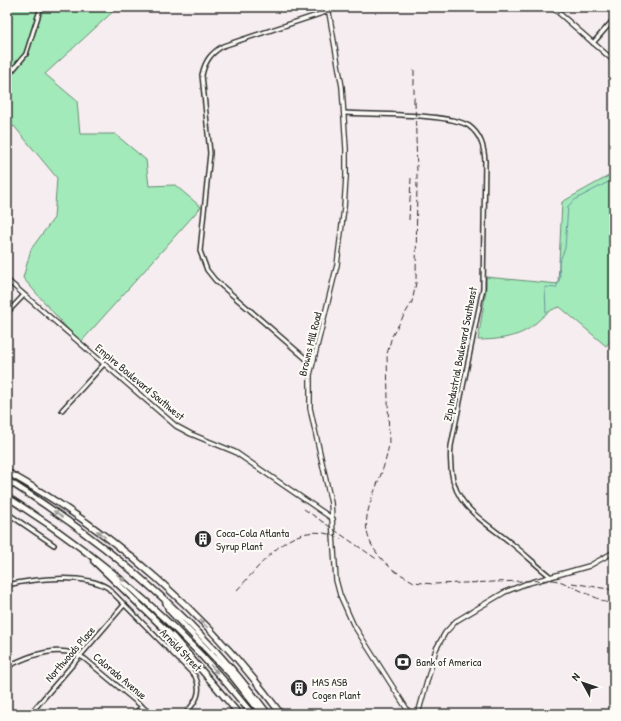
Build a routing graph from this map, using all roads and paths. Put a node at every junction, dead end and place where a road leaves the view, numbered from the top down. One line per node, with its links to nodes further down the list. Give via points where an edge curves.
1 (41, 7): 7 (street, via 26,54)
2 (552, 7): 5 (street)
3 (328, 9): 8 (street, Browns Mill Road); 13 (street, via 223,46 213,52 204,65 202,75 210,153 200,242 202,260 215,280)
4 (614, 19): 5 (street)
5 (593, 43): 6 (street)
6 (614, 61)
7 (7, 77)
8 (345, 113): 13 (street, Browns Mill Road, via 346,177 341,239 331,296); 23 (street, Zip Industrial Boulevard Southeast, via 452,119 470,127 481,141 485,161 483,288 451,446 451,472 458,494 471,512)
9 (7, 280): 10 (street, Empire Boulevard Southwest)
10 (24, 295): 11 (street); 12 (street, Empire Boulevard Southwest)
11 (7, 313)
12 (104, 364): 14 (street); 19 (street, Empire Boulevard Southwest, via 176,426 235,452)
13 (312, 364): 19 (street, Browns Mill Road, via 310,408)
14 (62, 410)
15 (7, 472): 38 (highway, one-way to 15, via 221,642 163,584 87,524)
16 (7, 480): 25 (highway, one-way to 16, via 77,527)
17 (7, 497): 21 (highway)
18 (7, 513): 20 (street)
19 (333, 519): 39 (street, Browns Mill Road, via 336,580 345,610)
20 (54, 546)
21 (79, 546): 34 (highway, via 174,638); 35 (highway, one-way to 35, via 139,593 173,625 205,658)
22 (614, 552): 23 (street, via 589,566)
23 (551, 577): 40 (street, via 505,592 463,616 450,627 436,649)
24 (7, 585): 26 (street, Arnold Street, via 51,580 92,581 108,588)
25 (164, 600): 36 (highway, via 169,610 232,676); 37 (highway, via 225,662)
26 (124, 605): 27 (street, Northwoods Place); 33 (street, Arnold Street, via 196,676 199,685 198,696)
27 (81, 656): 28 (street, Colorado Avenue, via 67,652 44,653 26,658); 29 (street, Colorado Avenue); 30 (street, Northwoods Place)
28 (7, 668)
29 (142, 706): 31 (street); 32 (street, Colorado Avenue)
30 (30, 714)
31 (135, 714)
32 (151, 714)
33 (185, 714)
34 (237, 714)
35 (252, 714)
36 (262, 714)
37 (268, 714)
38 (282, 714)
39 (410, 714)
40 (418, 714)

